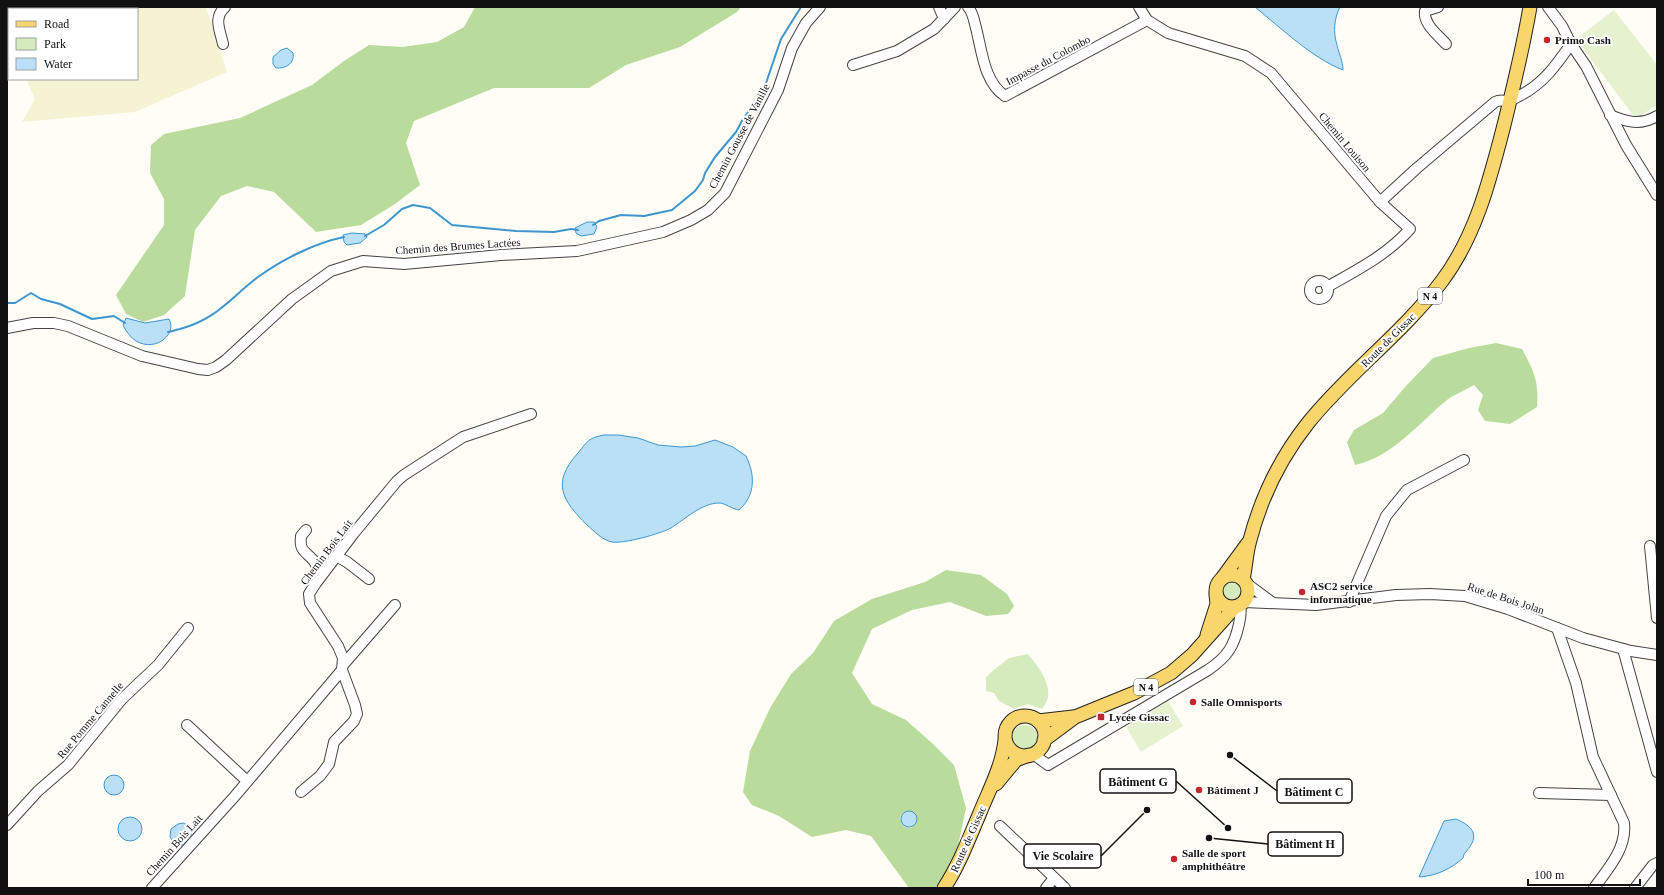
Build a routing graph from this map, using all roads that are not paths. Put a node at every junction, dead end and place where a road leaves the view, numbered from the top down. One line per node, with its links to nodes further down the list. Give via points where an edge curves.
1 (225, 7): 12 (street, via 220,11 218,20)
2 (820, 7): 21 (street, Chemin Gousse de Vanille, via 806,23 792,48 778,90 725,193)
3 (939, 7): 10 (street)
4 (955, 7): 10 (street)
5 (968, 7): 11 (street, Impasse du Colombo, via 974,19 989,77 996,90 1005,96)
6 (1139, 7): 11 (street)
7 (1438, 7): 13 (street, via 1425,12 1424,17)
8 (1530, 7): 16 (main road, Route de Gissac / N 4)
9 (1548, 7): 14 (street)
10 (944, 19): 15 (street, via 934,29 897,50)
11 (1147, 20): 20 (street, Chemin Louison, via 1168,33 1245,56 1271,73)
12 (223, 44)
13 (1446, 44)
14 (1571, 44): 16 (street, via 1545,78); 17 (street, via 1586,66)
15 (853, 66)
16 (1510, 101): 20 (street, via 1502,99 1495,102); 27 (main road, Route de Gissac / N 4, via 1488,187 1461,252 1420,308 1307,424 1271,482)
17 (1610, 115): 18 (street, via 1637,124); 19 (street)
18 (1657, 116)
19 (1657, 194)
20 (1380, 202): 22 (street, Chemin Louison, via 1410,229 1377,258)
21 (708, 210): 23 (street, Chemin des Brumes Lactées, via 663,232 577,251 404,264 363,261 331,270 292,299 226,360 208,370 142,356 68,326 54,323 33,323)
22 (1327, 287)
23 (7, 328)
24 (531, 414): 29 (street, Chemin Bois Lait, via 463,438 408,472 397,481)
25 (1464, 460): 35 (street, via 1407,490 1386,516)
26 (306, 530): 30 (street, via 301,536 300,545 303,552 314,561)
27 (1249, 542): 31 (main road, Route de Gissac / N 4); 33 (main road, Route de Gissac / N 4)
28 (1650, 546): 39 (street)
29 (336, 556): 30 (street, Chemin Bois Lait); 32 (street)
30 (321, 576): 45 (street, Chemin Bois Lait, via 309,594 310,603 338,646 343,658)
31 (1223, 577): 33 (main road, via 1236,575); 34 (main road, N 4, via 1217,585)
32 (369, 579)
33 (1245, 581): 36 (street); 38 (main road, N 4, via 1247,593)
34 (1216, 594): 38 (main road, via 1226,606); 42 (main road, N 4, via 1216,604)
35 (1348, 602): 36 (street, Rue de Bois Jolan, via 1302,606); 41 (street, Rue de Bois Jolan, via 1396,595 1465,596)
36 (1273, 603): 38 (street, Rue de Bois Jolan)
37 (395, 605): 45 (street)
38 (1240, 605): 42 (main road, N 4); 51 (street, via 1234,644 1225,656 1208,670 1048,765)
39 (1657, 618)
40 (188, 628): 58 (street, Rue Pomme Cannelle, via 158,666 122,699 68,766 38,791)
41 (1557, 628): 43 (street, Rue de Bois Jolan); 57 (street, via 1576,683 1592,756)
42 (1205, 640): 46 (main road, N 4, via 1187,660 1160,680)
43 (1623, 649): 44 (street, Rue de Bois Jolan); 52 (street)
44 (1657, 655)
45 (342, 667): 53 (street, Chemin Bois Lait); 55 (street, via 357,714 354,721 334,742 329,764 320,776)
46 (1075, 717): 47 (main road, N 4); 50 (main road, N 4)
47 (1038, 721): 49 (main road, N 4, via 1027,716 1015,718 1007,728); 50 (main road, via 1044,730)
48 (187, 726): 53 (street)
49 (1005, 740): 51 (main road, via 1017,754); 54 (main road, Route de Gissac / N 4, via 1003,756)
50 (1044, 740): 51 (main road, N 4, via 1041,747)
51 (1031, 754): 54 (main road, Route de Gissac / N 4, via 1016,760)
52 (1657, 772)
53 (247, 781): 62 (street, Chemin Bois Lait)
54 (991, 789): 63 (main road, Route de Gissac / N 4, via 955,870)
55 (301, 792)
56 (1539, 793): 57 (street)
57 (1611, 795): 66 (street, via 1624,823 1625,834 1620,849)
58 (7, 826)
59 (1000, 826): 61 (street)
60 (1657, 863): 67 (street)
61 (1054, 878): 64 (street); 65 (street)
62 (152, 888)
63 (944, 888)
64 (1046, 888)
65 (1065, 888)
66 (1594, 888)
67 (1635, 888)

